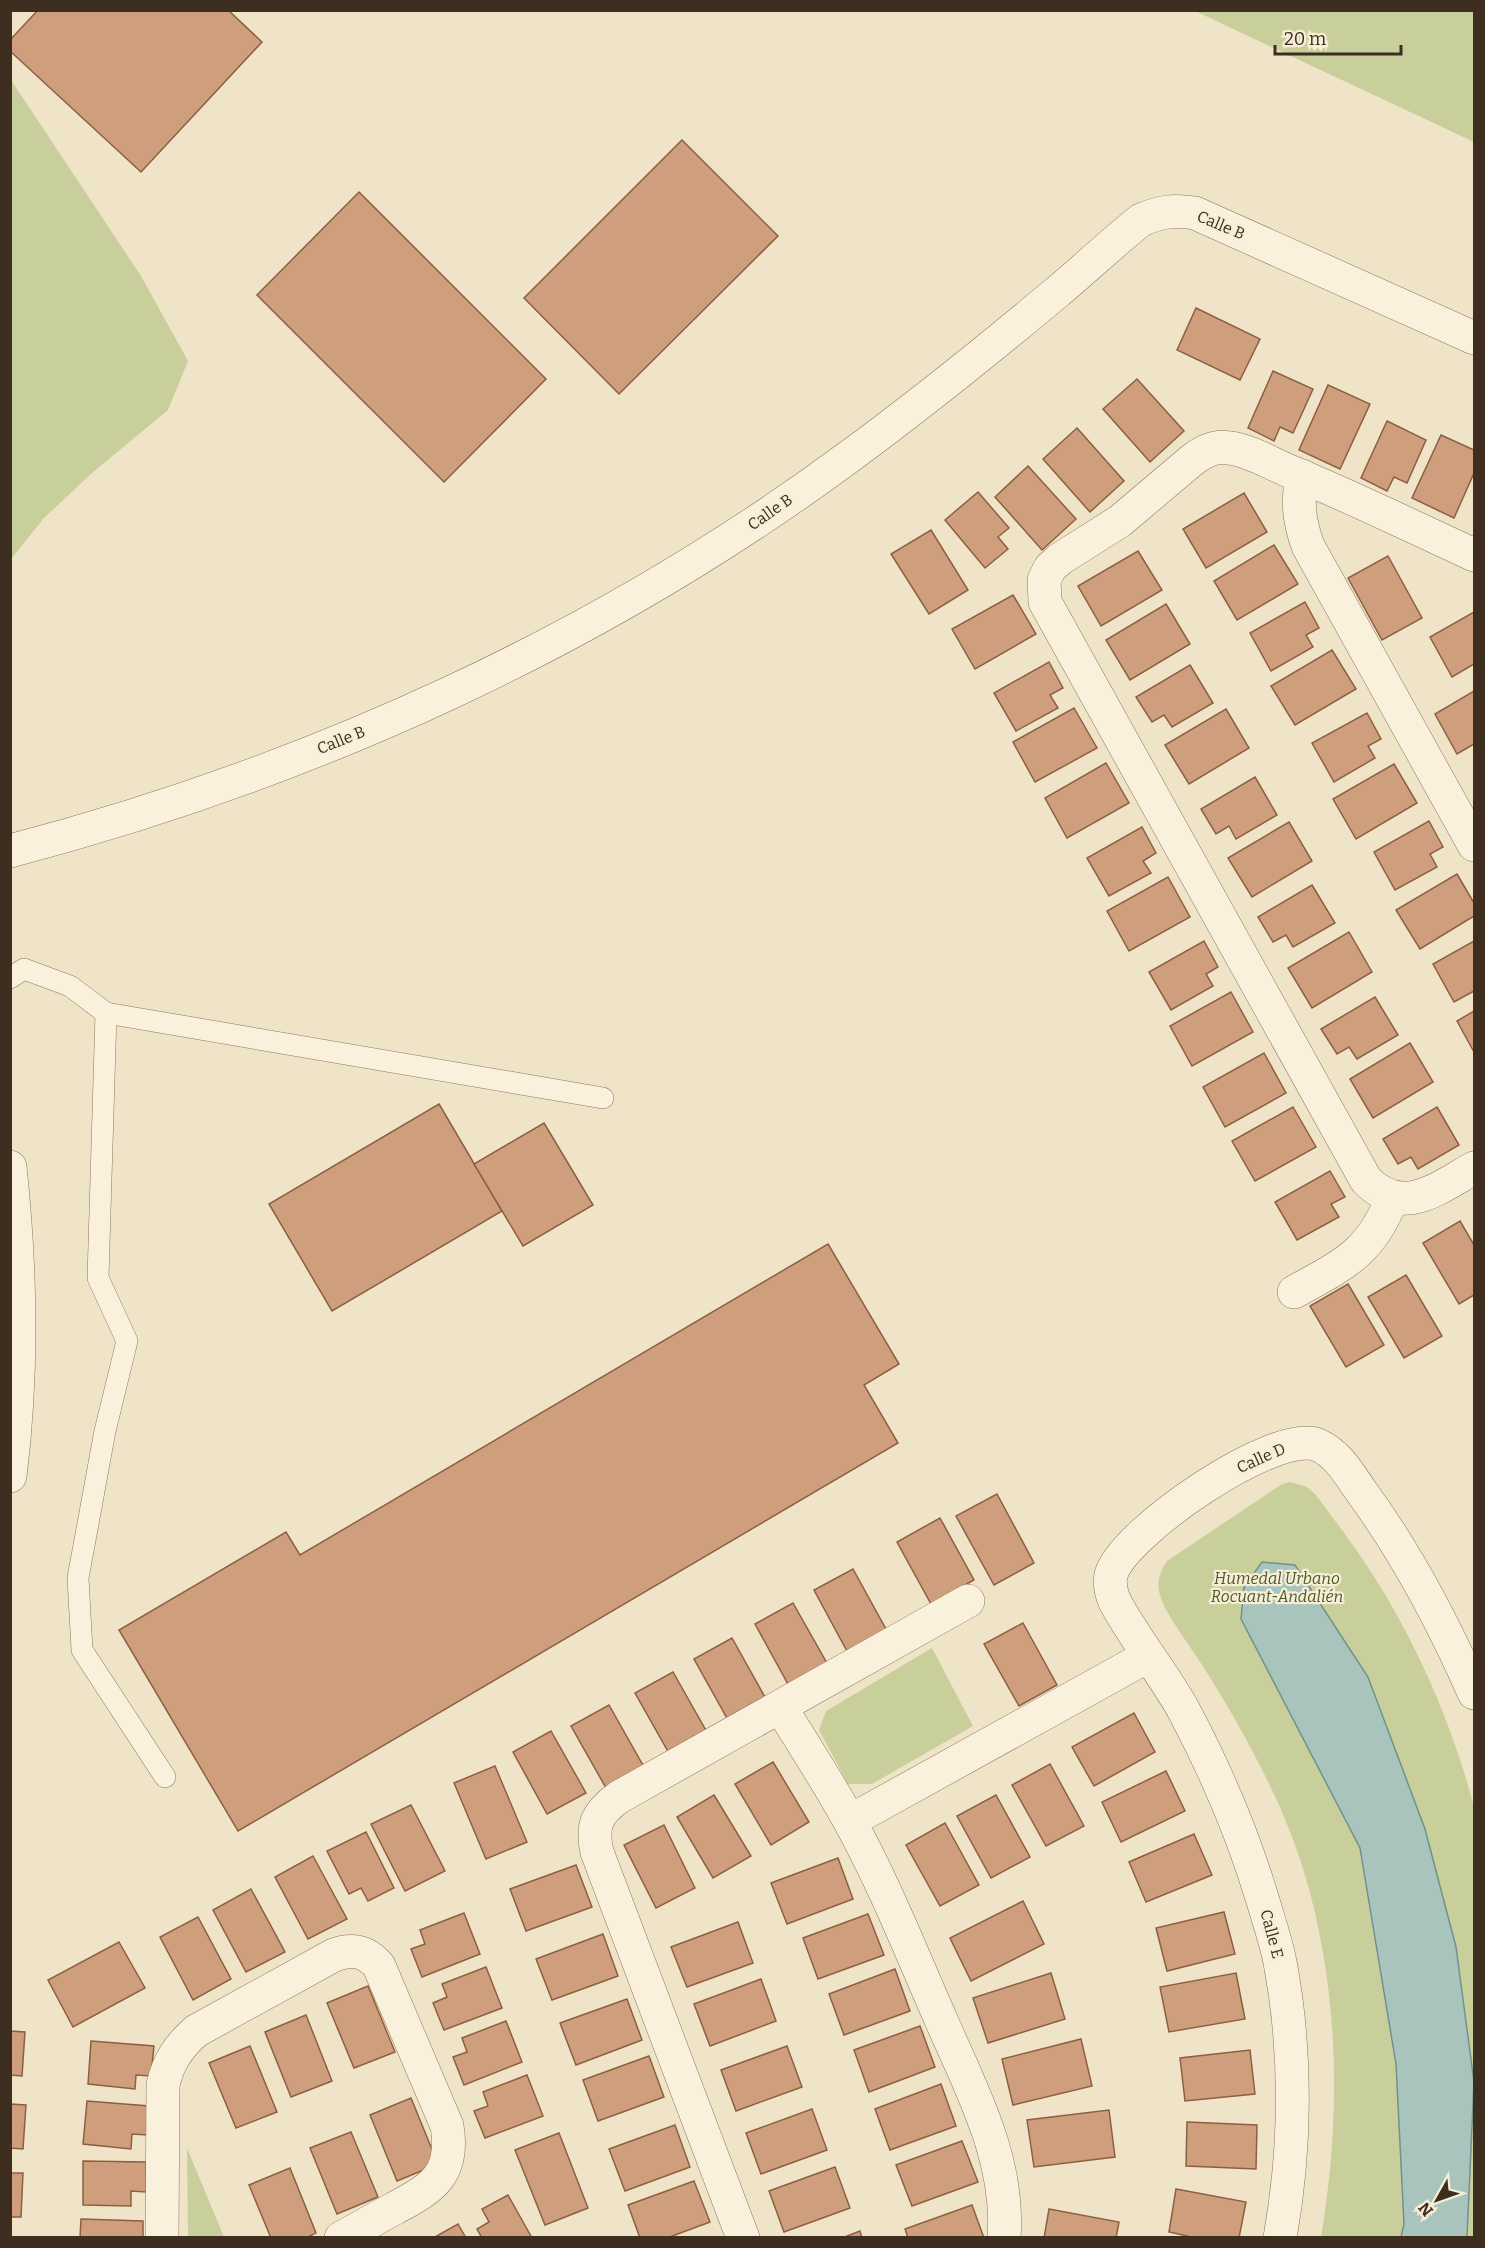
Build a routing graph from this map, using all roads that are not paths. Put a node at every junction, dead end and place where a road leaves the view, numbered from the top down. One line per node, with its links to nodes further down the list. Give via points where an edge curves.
1 (1474, 338): 5 (street, Calle B, via 1195,213 1159,212 1125,232 955,377 848,457 752,525 583,626 450,693 335,743 164,806)
2 (1302, 477): 3 (street); 4 (street, via 1298,505 1308,546); 11 (street, via 1229,448 1216,447 1202,453 1120,521 1060,559 1050,568 1043,591 1045,602 1366,1180)
3 (1474, 555)
4 (1474, 845)
5 (10, 851)
6 (10, 978): 7 (lane, via 24,969 70,986)
7 (106, 1013): 8 (lane); 18 (lane, via 98,1278 127,1341 105,1431 78,1578 82,1650)
8 (603, 1098)
9 (10, 1167): 13 (street, via 20,1294 19,1372)
10 (1474, 1168): 11 (street, via 1423,1196)
11 (1392, 1198): 12 (street, via 1379,1227 1360,1251)
12 (1294, 1292)
13 (10, 1476)
14 (968, 1601): 17 (street)
15 (1148, 1656): 16 (street, Calle D, via 1111,1592 1112,1574 1130,1546 1181,1501 1214,1481 1259,1456 1307,1442 1331,1452 1384,1521 1422,1585); 19 (street); 24 (street, Calle E, via 1181,1706 1233,1814 1280,1961 1292,2118)
16 (1474, 1693)
17 (781, 1708): 19 (street); 22 (street, via 619,1797 605,1807 596,1821 594,1837)
18 (165, 1777)
19 (850, 1821): 23 (street, via 981,2111 1003,2191)
20 (162, 2238): 21 (street, via 163,2085 174,2054 196,2031 346,1950 371,1956 380,1966 447,2126 449,2153 437,2181 424,2193)
21 (341, 2238)
22 (743, 2238)
23 (1004, 2238)
24 (1280, 2238)

